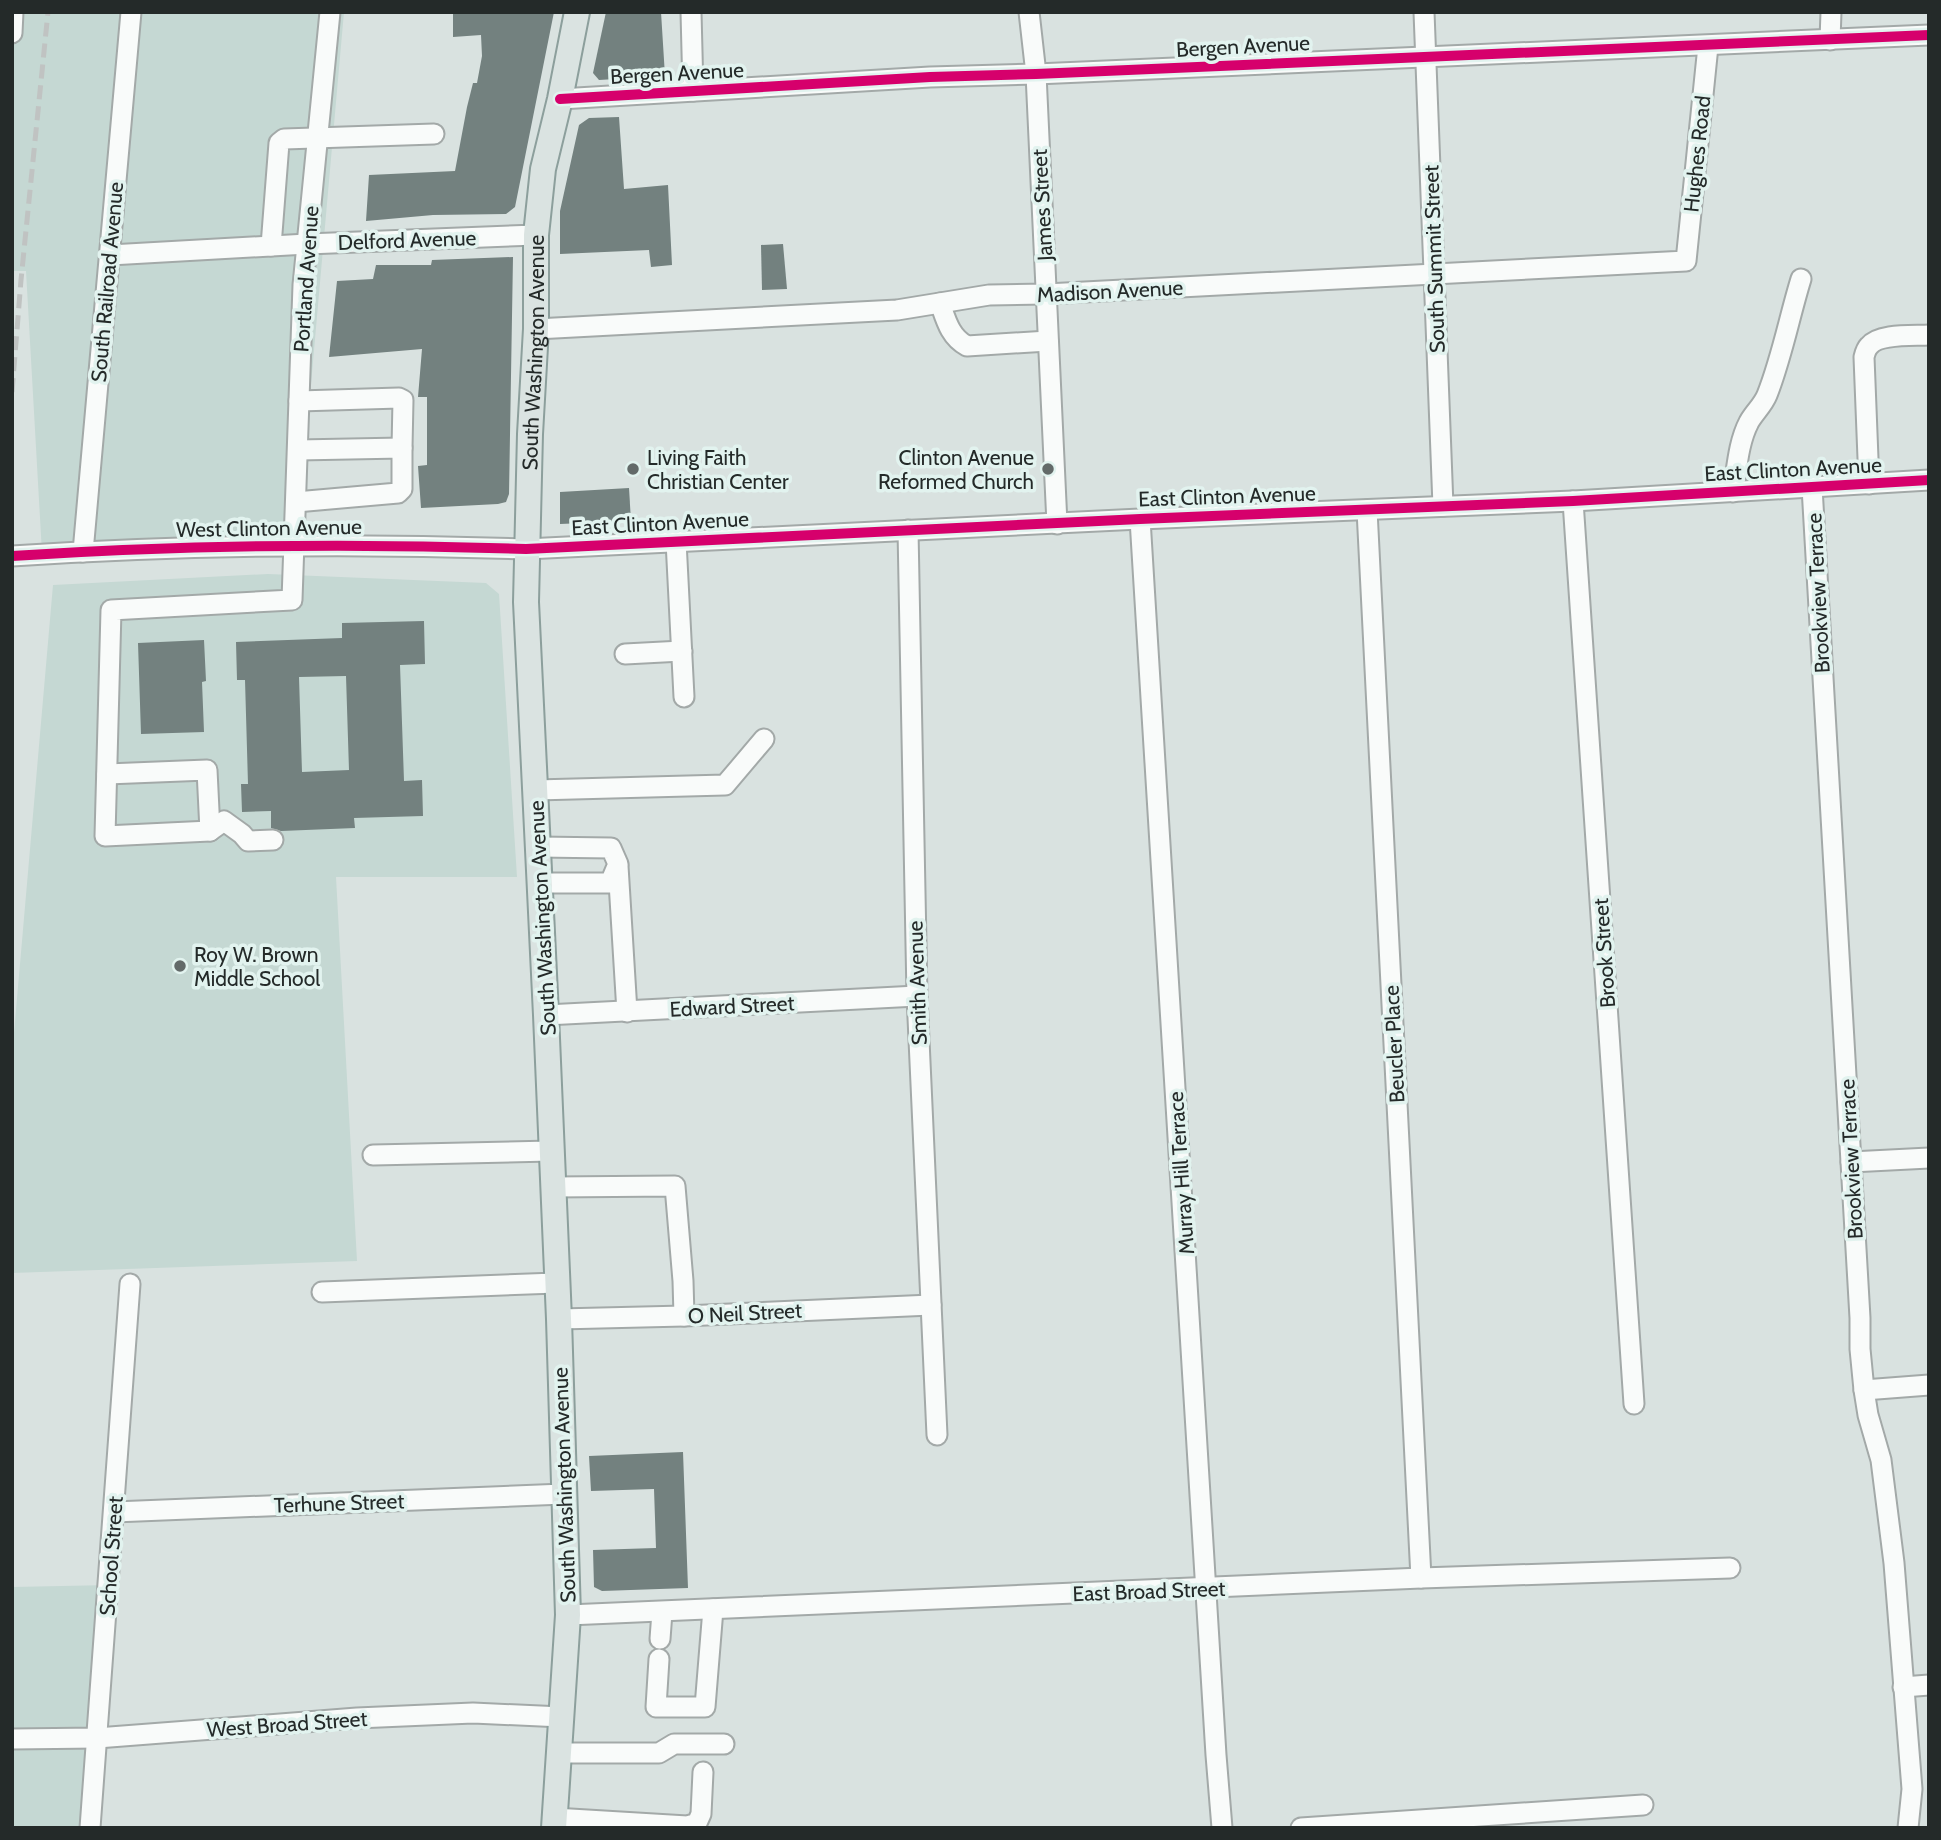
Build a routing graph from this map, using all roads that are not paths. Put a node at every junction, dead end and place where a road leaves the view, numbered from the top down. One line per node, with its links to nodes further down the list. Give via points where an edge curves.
1 (13, 12): 9 (street)
2 (131, 12): 22 (street, South Railroad Avenue)
3 (330, 12): 18 (street, Portland Avenue)
4 (577, 12): 16 (main road, South Washington Avenue)
5 (691, 12): 15 (street)
6 (1029, 12): 14 (street, James Street)
7 (1424, 12): 13 (street, South Summit Street)
8 (1831, 12): 11 (street)
9 (12, 33)
10 (1929, 35): 11 (street, Bergen Avenue)
11 (1830, 40): 12 (street, Bergen Avenue)
12 (1708, 46): 13 (street, Bergen Avenue); 23 (street, Hughes Road)
13 (1426, 57): 14 (street, Bergen Avenue); 24 (street, South Summit Street)
14 (1036, 75): 15 (street, Bergen Avenue); 26 (street, James Street)
15 (693, 91): 16 (street, Bergen Avenue)
16 (560, 99): 19 (main road, South Washington Avenue, via 543,169)
17 (434, 134): 18 (street)
18 (318, 139): 20 (street, Portland Avenue); 21 (street, via 279,143)
19 (536, 235): 20 (street, Delford Avenue); 28 (main road, South Washington Avenue)
20 (307, 244): 21 (street, Delford Avenue); 31 (street, Portland Avenue)
21 (271, 246): 22 (street, Delford Avenue)
22 (110, 256): 48 (street, South Railroad Avenue)
23 (1686, 261): 24 (street, Madison Avenue)
24 (1434, 275): 26 (street, Madison Avenue); 40 (street, South Summit Street)
25 (1801, 279): 37 (street, via 1766,398 1749,422 1740,447)
26 (1046, 294): 27 (street, Madison Avenue, via 989,295); 30 (street, James Street)
27 (940, 303): 28 (street, Madison Avenue, via 897,310); 30 (street, via 951,332 967,346)
28 (536, 329): 47 (main road, South Washington Avenue)
29 (1929, 335): 35 (street, via 1887,337 1868,346 1864,356)
30 (1048, 341): 43 (street, James Street)
31 (299, 401): 32 (street, via 399,398 403,400); 33 (street, Portland Avenue)
32 (402, 448): 33 (street); 39 (street, via 402,489 398,493)
33 (298, 450): 39 (street, Portland Avenue)
34 (1929, 480): 35 (street, East Clinton Avenue)
35 (1869, 484): 36 (street, East Clinton Avenue)
36 (1812, 487): 37 (street, East Clinton Avenue); 67 (street, Brookview Terrace)
37 (1733, 492): 38 (street, East Clinton Avenue)
38 (1573, 501): 40 (street, East Clinton Avenue); 77 (street, Brook Street)
39 (296, 502): 46 (street, Portland Avenue)
40 (1443, 506): 41 (street, East Clinton Avenue)
41 (1367, 510): 42 (street, East Clinton Avenue); 82 (street, Beucler Place)
42 (1140, 519): 43 (street, East Clinton Avenue); 83 (street, Murray Hill Terrace)
43 (1057, 524): 44 (street, East Clinton Avenue)
44 (908, 530): 45 (street, East Clinton Avenue); 61 (street, Smith Avenue)
45 (676, 541): 47 (street, East Clinton Avenue); 50 (street)
46 (295, 546): 47 (street, West Clinton Avenue); 48 (street, West Clinton Avenue); 54 (street, Portland Avenue, via 292,600 111,610)
47 (526, 549): 55 (main road, South Washington Avenue)
48 (83, 552): 49 (street, West Clinton Avenue)
49 (12, 556)
50 (682, 651): 51 (street); 52 (street)
51 (625, 654)
52 (684, 696)
53 (764, 738): 55 (street, via 725,785)
54 (107, 774): 56 (street, via 207,770); 56 (street, via 105,836)
55 (536, 790): 58 (main road, South Washington Avenue)
56 (209, 831): 57 (street, via 224,821 248,841)
57 (273, 840)
58 (539, 847): 59 (street, via 611,848); 60 (main road, South Washington Avenue)
59 (618, 863): 60 (street, via 610,883); 62 (street)
60 (541, 883): 63 (main road, South Washington Avenue)
61 (917, 996): 62 (street, Edward Street); 72 (street, Smith Avenue)
62 (627, 1012): 63 (street, Edward Street)
63 (546, 1015): 64 (main road, South Washington Avenue)
64 (551, 1151): 65 (street); 68 (main road, South Washington Avenue)
65 (373, 1155)
66 (1929, 1158): 67 (street)
67 (1851, 1162): 76 (street, Brookview Terrace)
68 (553, 1187): 69 (main road, South Washington Avenue); 73 (street, via 675,1186)
69 (556, 1283): 71 (street); 74 (main road, South Washington Avenue)
70 (130, 1284): 80 (street, School Street)
71 (323, 1292)
72 (931, 1305): 73 (street, O Neil Street); 78 (street, Smith Avenue)
73 (684, 1316): 74 (street, O Neil Street)
74 (559, 1319): 79 (main road, South Washington Avenue)
75 (1929, 1385): 76 (street)
76 (1864, 1390): 90 (street, Brookview Terrace, via 1881,1460)
77 (1634, 1404)
78 (937, 1436)
79 (564, 1494): 80 (street, Terhune Street); 86 (main road, South Washington Avenue)
80 (114, 1512): 92 (street, School Street)
81 (1730, 1568): 82 (street, East Broad Street)
82 (1421, 1578): 83 (street, East Broad Street)
83 (1207, 1589): 84 (street, East Broad Street); 100 (street, Murray Hill Terrace)
84 (713, 1609): 85 (street, East Broad Street); 88 (street, via 705,1707 656,1707)
85 (662, 1612): 86 (street, East Broad Street); 87 (street)
86 (568, 1615): 91 (main road, South Washington Avenue)
87 (660, 1639)
88 (659, 1659)
89 (1929, 1685): 90 (street)
90 (1903, 1687): 102 (street, Brookview Terrace, via 1912,1789)
91 (562, 1717): 92 (street, West Broad Street, via 473,1713); 95 (main road, South Washington Avenue)
92 (97, 1738): 93 (street, West Broad Street); 99 (street, School Street)
93 (12, 1739)
94 (724, 1744): 95 (street, via 674,1744 659,1753)
95 (559, 1753): 98 (main road, South Washington Avenue)
96 (703, 1772): 98 (street, via 697,1823)
97 (1643, 1805): 101 (street)
98 (554, 1823)
99 (90, 1828)
100 (1222, 1828)
101 (1301, 1828)
102 (1908, 1828)

